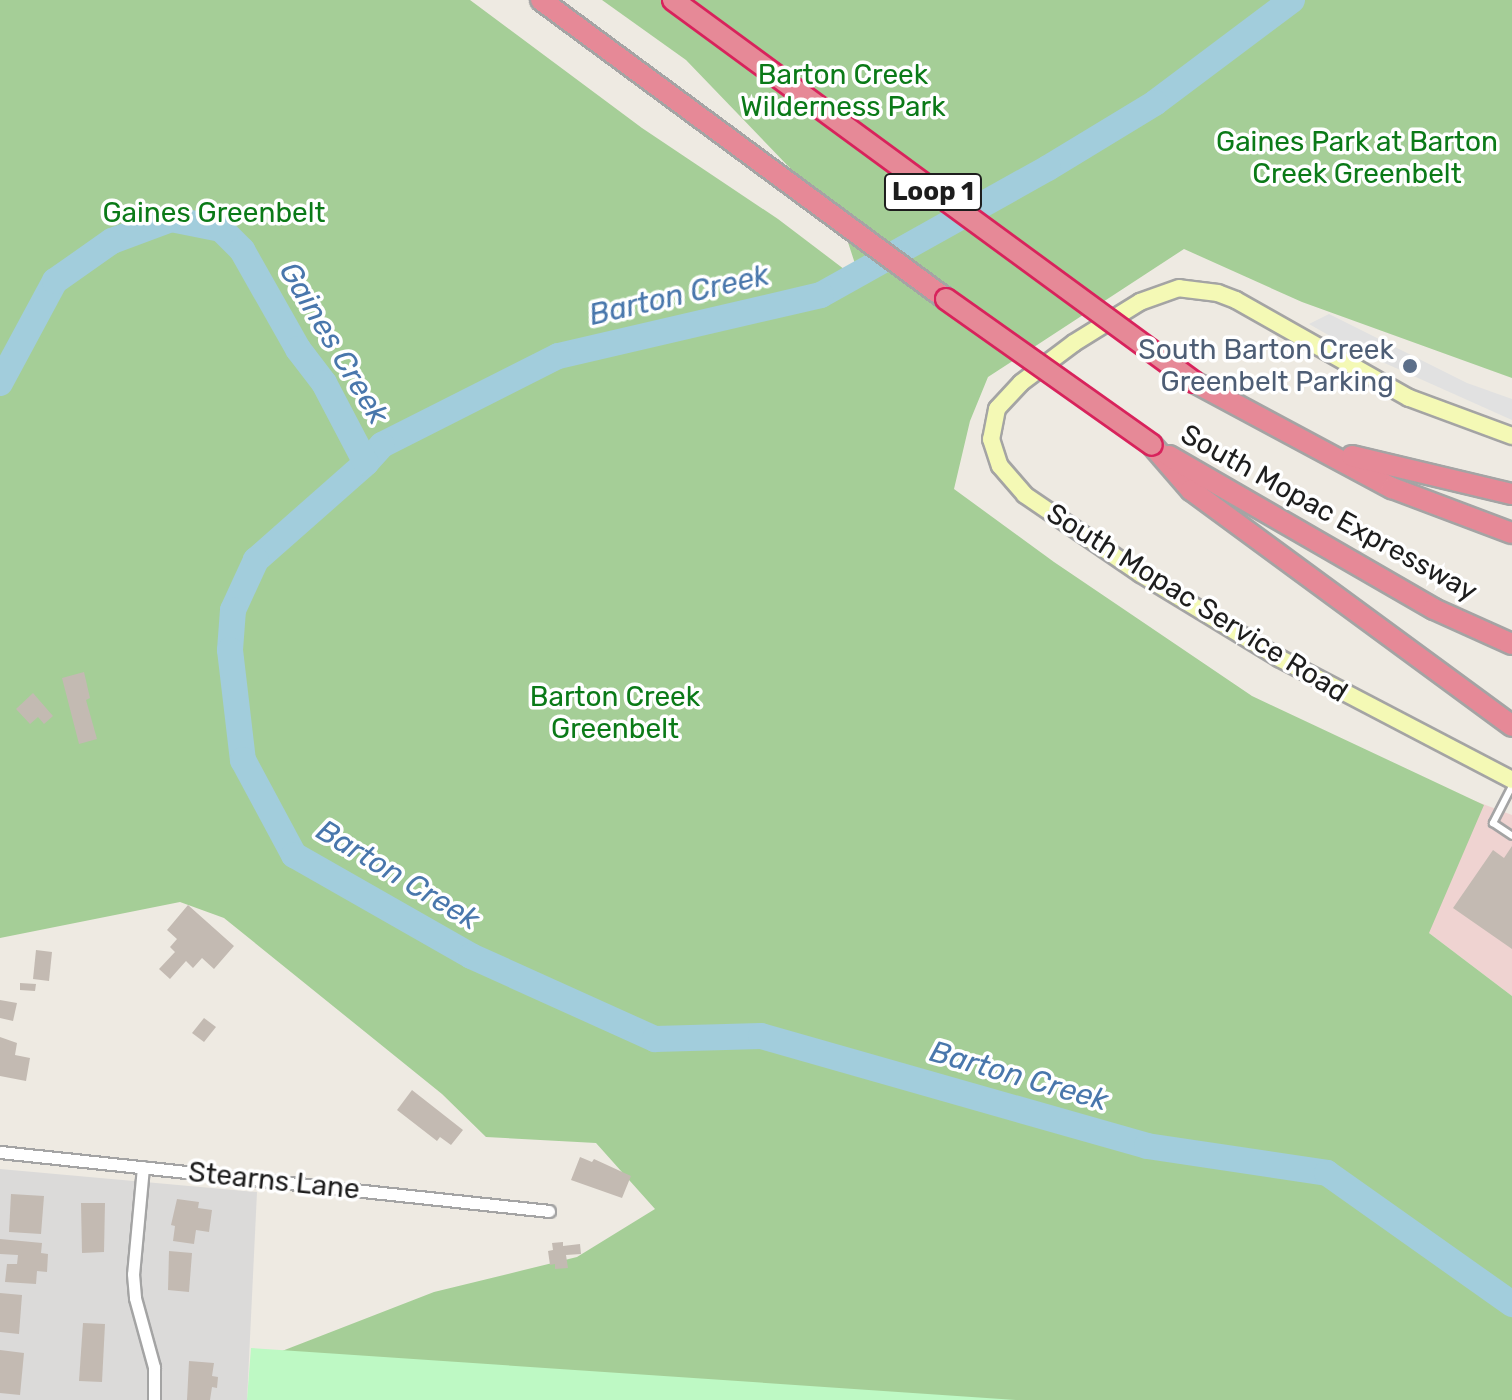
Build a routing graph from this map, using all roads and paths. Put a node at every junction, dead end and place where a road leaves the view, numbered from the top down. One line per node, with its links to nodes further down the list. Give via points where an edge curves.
1 (541, 0): 4 (highway, South Mopac Expressway / Loop 1, bridge)
2 (673, 0): 5 (highway, South Mopac Expressway / Loop 1, bridge, via 1194,382)
3 (1512, 436): 10 (main road, South Mopac Service Road, via 1409,398 1236,300 1179,288 1140,302 1021,383 997,409 991,439 1000,466 1025,495 1141,574 1279,658)
4 (1152, 445): 8 (highway, South Mopac Expressway / Loop 1, via 1434,609); 9 (highway, via 1191,490)
5 (1325, 449): 6 (highway); 7 (highway, South Mopac Expressway / Loop 1, via 1392,488)
6 (1512, 494)
7 (1512, 533)
8 (1512, 644)
9 (1512, 726)
10 (1512, 783): 11 (lane, via 1493,823)
11 (1512, 836)
12 (0, 1152): 13 (street, Stearns Lane)
13 (143, 1167): 14 (street, Stearns Lane); 15 (street, via 133,1274 154,1367)
14 (549, 1211)
15 (154, 1400)

